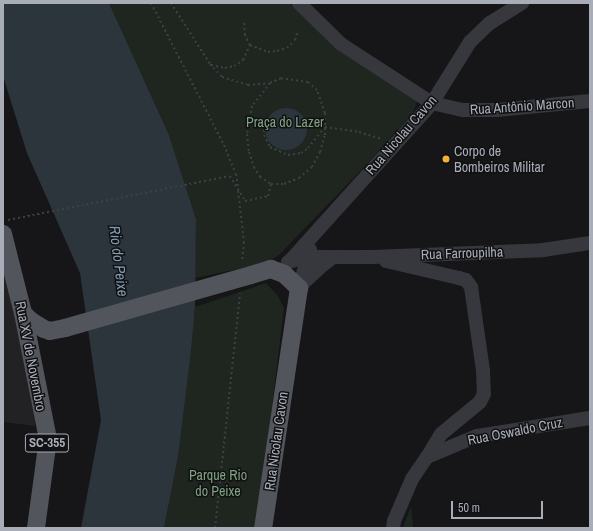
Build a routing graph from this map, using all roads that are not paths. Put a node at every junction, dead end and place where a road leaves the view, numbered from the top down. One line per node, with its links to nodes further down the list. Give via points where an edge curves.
1 (299, 3): 4 (street, via 341,44)
2 (522, 3): 4 (street, Rua Nicolau Cavon, via 490,23 470,42)
3 (590, 101): 4 (street, Rua Antônio Marcon, via 497,110 463,110)
4 (432, 103): 6 (street, Rua Nicolau Cavon)
5 (3, 234): 14 (main road, Rua XV de Novembro / SC-355)
6 (314, 236): 8 (street, via 323,251); 10 (street, Rua Nicolau Cavon); 11 (street, Rua Nicolau Cavon)
7 (590, 243): 9 (street, Rua Farroupilha, via 543,250)
8 (333, 257): 9 (street, Rua Farroupilha); 10 (street, Rua Farroupilha); 13 (street)
9 (372, 257): 18 (street, via 466,280 471,287 484,394 480,402 441,434)
10 (308, 258): 11 (street, Rua Farroupilha); 13 (street, Rua Nicolau Cavon)
11 (289, 262): 12 (street, Rua Farroupilha)
12 (271, 269): 13 (main road, via 284,274); 15 (main road, Rua Farroupilha, bridge)
13 (299, 288): 20 (main road, Rua Nicolau Cavon)
14 (23, 313): 15 (main road, via 38,326 50,331); 16 (main road, Rua XV de Novembro / SC-355)
15 (61, 329): 16 (main road, Rua Farroupilha, via 41,342)
16 (33, 360): 19 (main road, Rua XV de Novembro / SC-355, via 48,439)
17 (590, 418): 18 (street, Rua Oswaldo Cruz, via 477,436)
18 (427, 457): 21 (street, via 412,479)
19 (36, 528)
20 (263, 528)
21 (393, 528)

